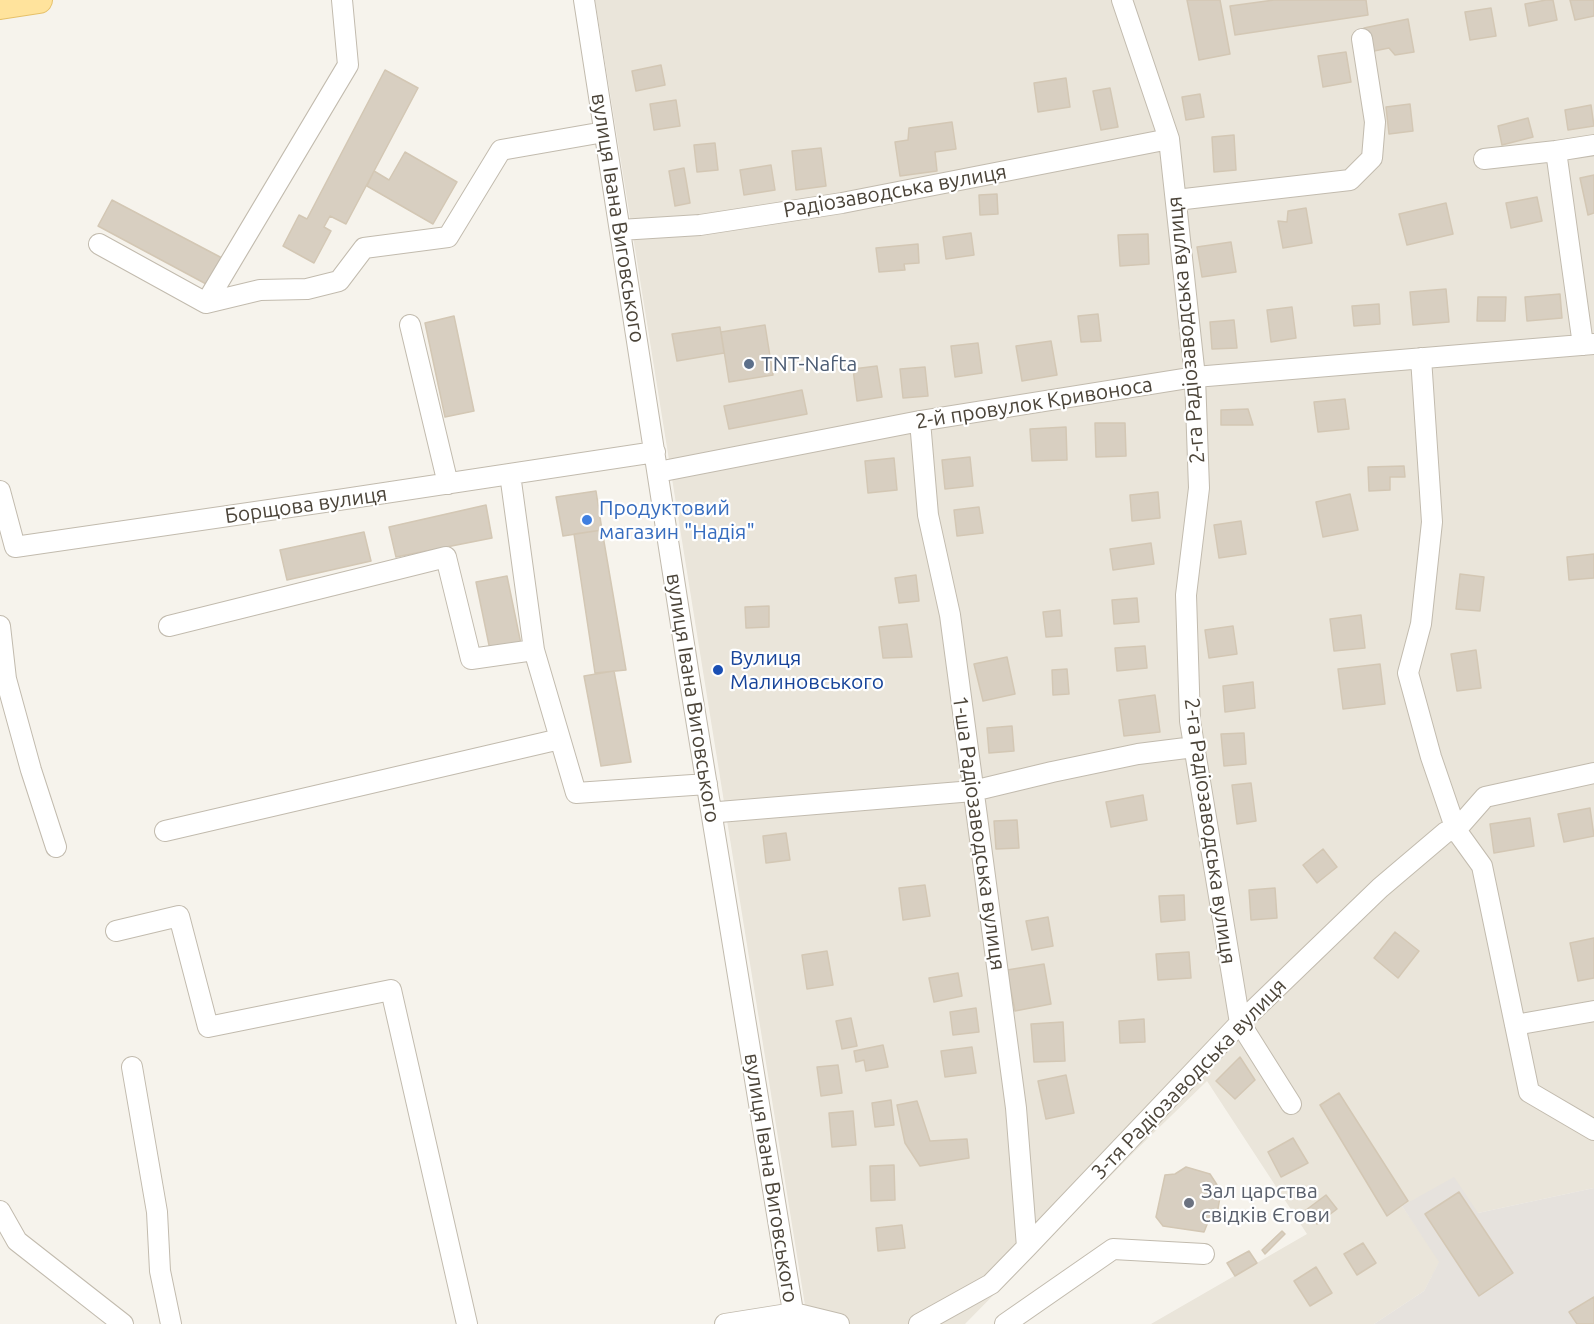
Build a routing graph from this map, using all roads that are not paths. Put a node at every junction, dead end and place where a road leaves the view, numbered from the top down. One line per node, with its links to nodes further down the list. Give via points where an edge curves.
1 (39, 0): 5 (main road)
2 (342, 0): 15 (street, via 348,65)
3 (584, 0): 7 (street, вулиця Івана Виговського)
4 (1122, 0): 8 (street, 2-га Радіозаводська вулиця)
5 (0, 6)
6 (1362, 39): 12 (street, via 1375,122 1372,158 1350,180)
7 (604, 132): 13 (street, вулиця Івана Виговського); 15 (street, via 501,150 448,237 364,248 339,282 307,289 260,290)
8 (1169, 139): 12 (street, 2-га Радіозаводська вулиця); 13 (street, Радіозаводська вулиця, via 842,203 700,225)
9 (1594, 145): 10 (street)
10 (1556, 151): 11 (street); 17 (street)
11 (1484, 159)
12 (1176, 200): 19 (street, 2-га Радіозаводська вулиця)
13 (620, 230): 21 (street, вулиця Івана Виговського)
14 (99, 244): 15 (street)
15 (206, 303)
16 (410, 325): 24 (street)
17 (1589, 344): 18 (street, 2-й провулок Кривоноса)
18 (1422, 358): 19 (street, 2-й провулок Кривоноса); 36 (street, via 1432,522 1421,624 1408,673)
19 (1195, 377): 20 (street, 2-й провулок Кривоноса); 31 (street, 2-га Радіозаводська вулиця, via 1199,488 1186,595)
20 (920, 421): 22 (street, 2-й провулок Кривоноса); 34 (street, 1-ша Радіозаводська вулиця, via 928,515 950,615)
21 (655, 452): 22 (street, вулиця Івана Виговського); 23 (street, Борщова вулиця)
22 (658, 472): 33 (street, вулиця Івана Виговського)
23 (510, 474): 24 (street, Борщова вулиця); 29 (street)
24 (448, 483): 26 (street, Борщова вулиця)
25 (0, 491): 26 (street, Борщова вулиця)
26 (7, 552)
27 (0, 626): 38 (street, via 6,678)
28 (169, 626): 29 (street, via 446,557 471,659)
29 (534, 650): 30 (street)
30 (560, 739): 33 (street, via 576,793); 37 (street)
31 (1194, 747): 34 (street, via 1138,754); 41 (street, 2-га Радіозаводська вулиця)
32 (1594, 773): 36 (street, 3-тя Радіозаводська вулиця, via 1485,797)
33 (707, 784): 35 (street, вулиця Івана Виговського)
34 (973, 791): 35 (street); 47 (street, 1-ша Радіозаводська вулиця, via 1016,1108)
35 (712, 814): 49 (street, вулиця Івана Виговського)
36 (1456, 830): 41 (street, 3-тя Радіозаводська вулиця, via 1446,832 1380,888); 42 (street, via 1482,866)
37 (165, 831)
38 (56, 847)
39 (116, 931): 52 (street, via 179,916 208,1027 391,990)
40 (1594, 1011): 42 (street)
41 (1240, 1023): 44 (street); 47 (street, 3-тя Радіозаводська вулиця)
42 (1515, 1025): 45 (street, via 1528,1092)
43 (132, 1067): 51 (street)
44 (1291, 1104)
45 (1594, 1130)
46 (0, 1211): 50 (street, via 17,1241)
47 (1027, 1247): 55 (street, 3-тя Радіозаводська вулиця, via 991,1284)
48 (1204, 1254): 56 (street, via 1113,1249)
49 (795, 1319): 53 (street); 54 (street)
50 (123, 1324)
51 (171, 1324)
52 (467, 1324)
53 (725, 1324)
54 (839, 1324)
55 (919, 1324)
56 (1005, 1324)

